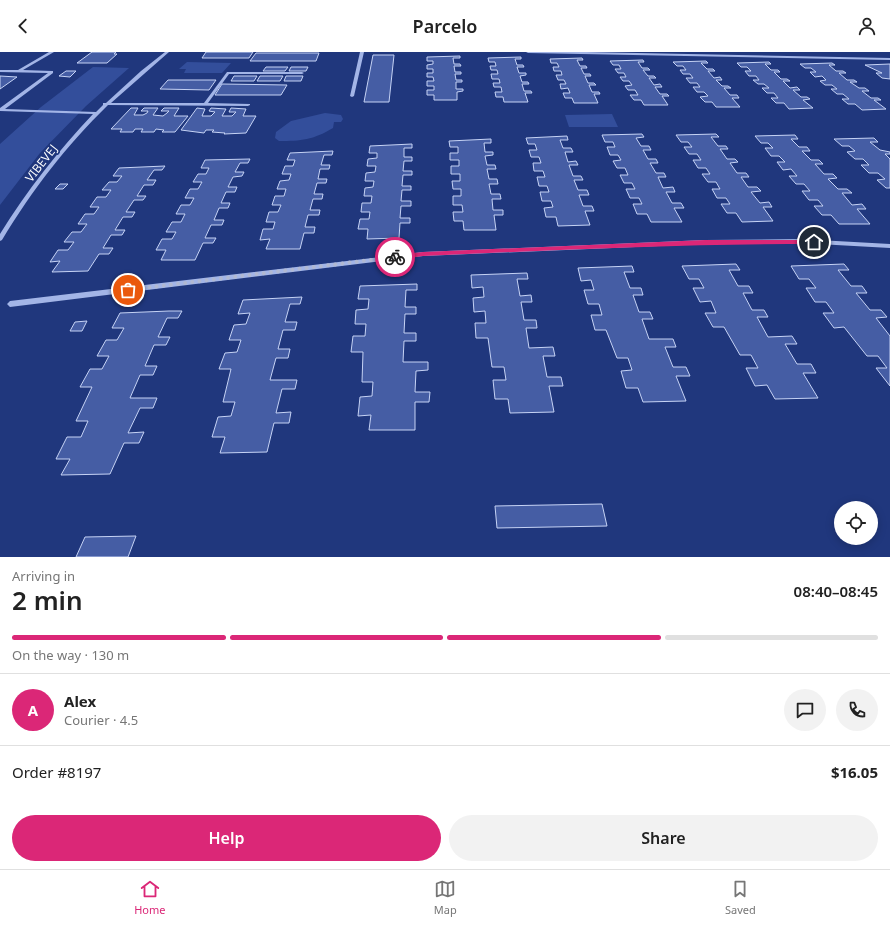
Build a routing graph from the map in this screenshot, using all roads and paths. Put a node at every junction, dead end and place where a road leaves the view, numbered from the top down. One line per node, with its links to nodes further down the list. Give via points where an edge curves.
1 (52, 52): 9 (street)
2 (162, 52): 3 (street)
3 (167, 52): 12 (street, VIBEVEJ)
4 (362, 52): 11 (street)
5 (528, 52): 6 (street)
6 (594, 53): 7 (street)
7 (890, 59)
8 (0, 71): 9 (street)
9 (19, 71): 15 (street, via 52,72)
10 (302, 73): 13 (street, via 228,73)
11 (352, 96)
12 (105, 104): 13 (street); 16 (street, VIBEVEJ)
13 (205, 105): 14 (street)
14 (248, 105)
15 (0, 110): 16 (street)
16 (97, 113): 17 (street, VIBEVEJ, via 38,181)
17 (0, 239)
18 (889, 247): 19 (street, via 800,241 705,242 423,254)
19 (10, 304)

